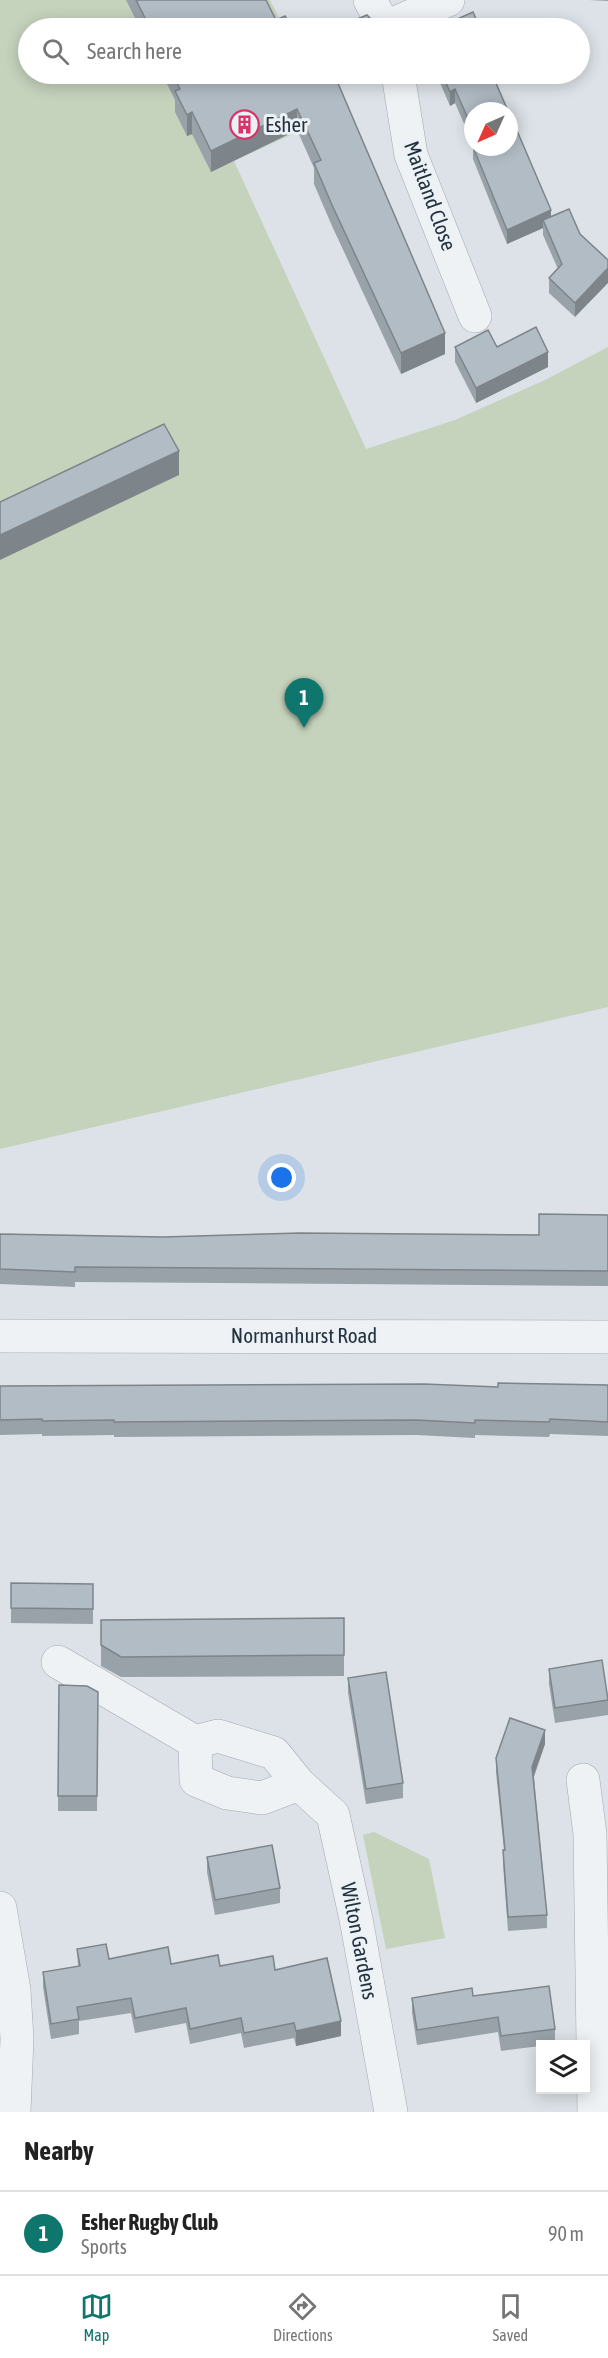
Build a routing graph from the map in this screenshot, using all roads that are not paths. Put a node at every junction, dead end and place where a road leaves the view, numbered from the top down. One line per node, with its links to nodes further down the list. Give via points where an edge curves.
1 (370, 0): 3 (street)
2 (448, 0): 4 (street)
3 (379, 18)
4 (407, 18)
5 (400, 84): 6 (street, Maitland Close, via 411,155)
6 (475, 316)
7 (0, 1336): 8 (street, Normanhurst Road)
8 (608, 1337)
9 (58, 1662): 10 (street)
10 (195, 1742): 12 (street, Wilton Gardens, via 218,1736 274,1753); 12 (street, via 196,1780 217,1789 262,1798)
11 (583, 1780): 16 (street, via 590,1834)
12 (299, 1784): 15 (street, Wilton Gardens, via 333,1815)
13 (0, 1908): 14 (street, via 14,1990)
14 (14, 2112)
15 (391, 2112)
16 (594, 2112)

